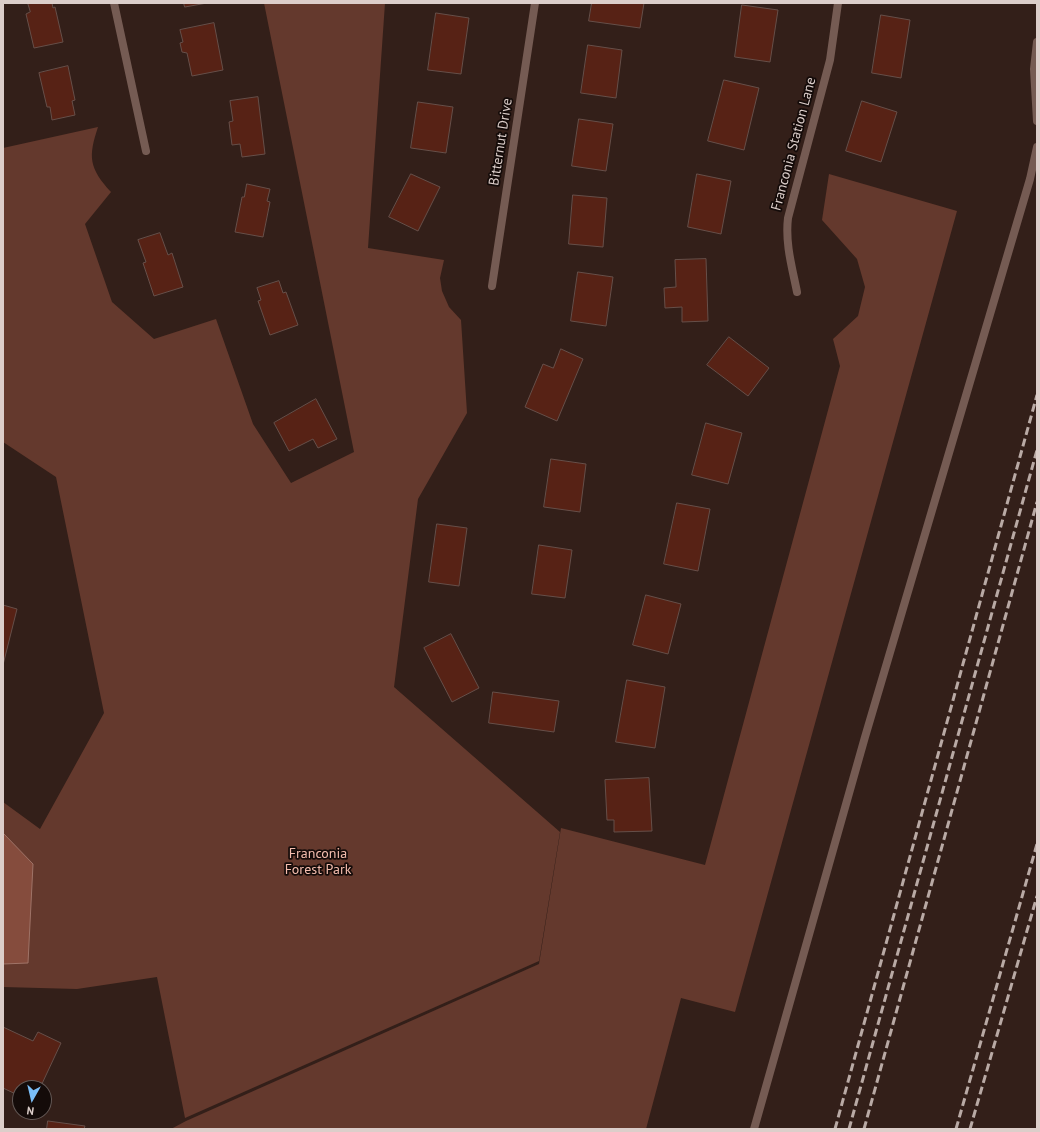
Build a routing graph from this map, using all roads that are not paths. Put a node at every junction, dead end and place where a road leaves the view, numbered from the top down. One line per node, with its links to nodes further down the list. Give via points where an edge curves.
1 (114, 3): 7 (street)
2 (535, 3): 8 (street, Bitternut Drive)
3 (838, 3): 9 (street, Franconia Station Lane, via 830,60 788,218 786,234)
4 (1037, 42): 5 (street, via 1034,69)
5 (1037, 121)
6 (1037, 147): 10 (street)
7 (146, 151)
8 (492, 286)
9 (797, 292)
10 (754, 1129)

